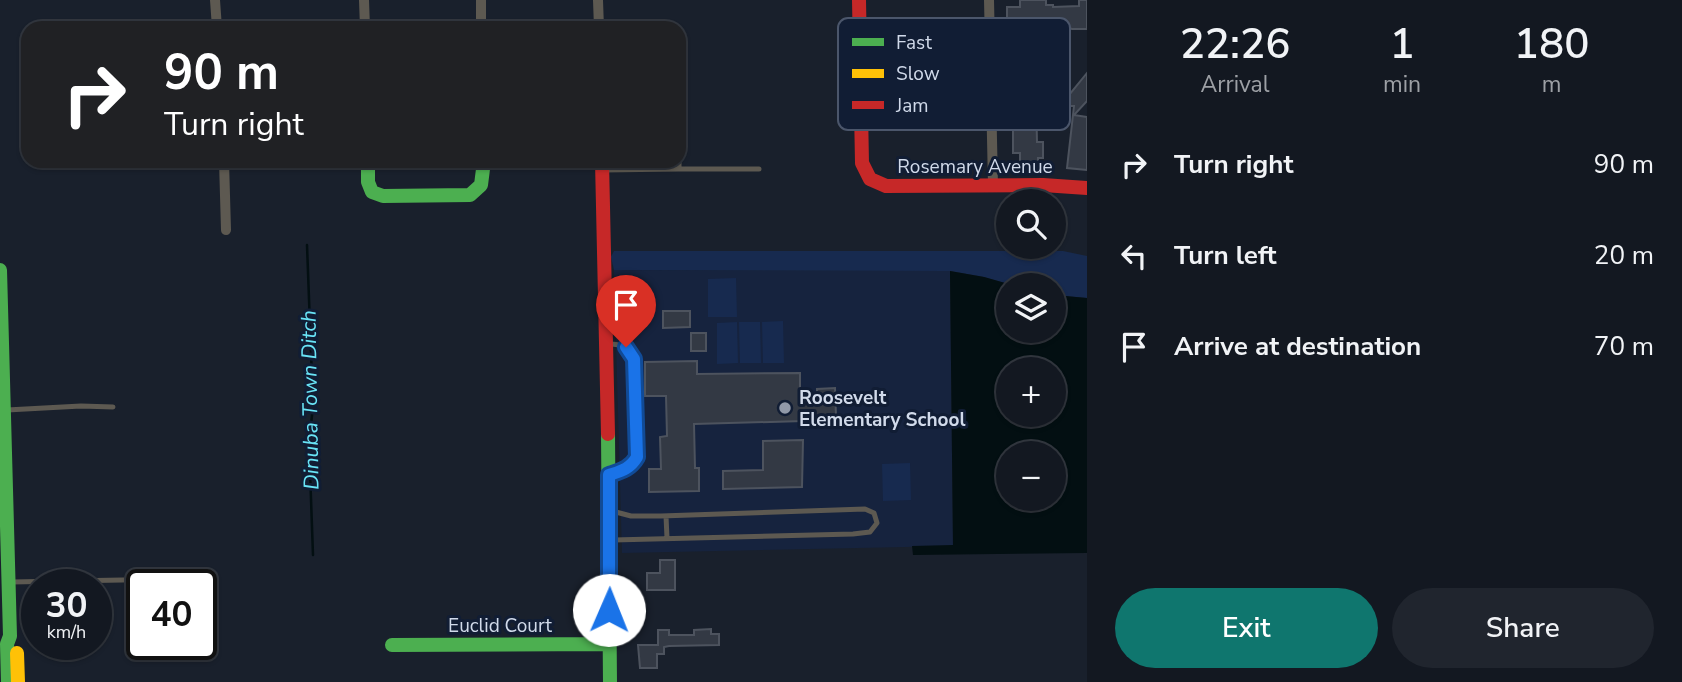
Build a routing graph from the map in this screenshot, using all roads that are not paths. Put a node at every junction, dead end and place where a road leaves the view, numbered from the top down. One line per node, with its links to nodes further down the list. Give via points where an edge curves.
1 (215, 0): 9 (street)
2 (365, 0): 10 (street)
3 (481, 0): 11 (street)
4 (598, 0): 12 (street)
5 (859, 0): 7 (street, Rosemary Avenue)
6 (989, 0): 8 (street)
7 (859, 18)
8 (989, 18)
9 (216, 21)
10 (365, 21)
11 (481, 21)
12 (599, 21)
13 (861, 130): 22 (street, Rosemary Avenue, via 862,163 866,177 875,184)
14 (992, 130): 22 (street)
15 (224, 168): 24 (street)
16 (368, 168): 17 (street, via 372,192 383,196 470,195 481,187)
17 (484, 168)
18 (602, 168): 26 (street)
19 (660, 168): 20 (lane)
20 (679, 169): 21 (lane)
21 (759, 169)
22 (993, 185): 23 (street, Rosemary Avenue)
23 (1087, 188)
24 (226, 230)
25 (0, 270): 28 (street)
26 (606, 344): 29 (street); 29 (lane, via 622,345 634,359 637,457 624,471)
27 (113, 407): 28 (lane)
28 (4, 410): 35 (street)
29 (609, 475): 30 (street)
30 (610, 511): 31 (lane); 33 (street)
31 (666, 516): 32 (lane); 32 (lane, via 865,509 874,513 877,523 870,532 853,534)
32 (667, 538): 33 (lane)
33 (610, 540): 37 (street)
34 (126, 580): 35 (lane)
35 (8, 582): 36 (street)
36 (10, 636): 39 (street); 40 (street, via 16,644)
37 (609, 644): 38 (street, Euclid Court); 41 (street)
38 (392, 645)
39 (8, 682)
40 (18, 682)
41 (610, 682)

